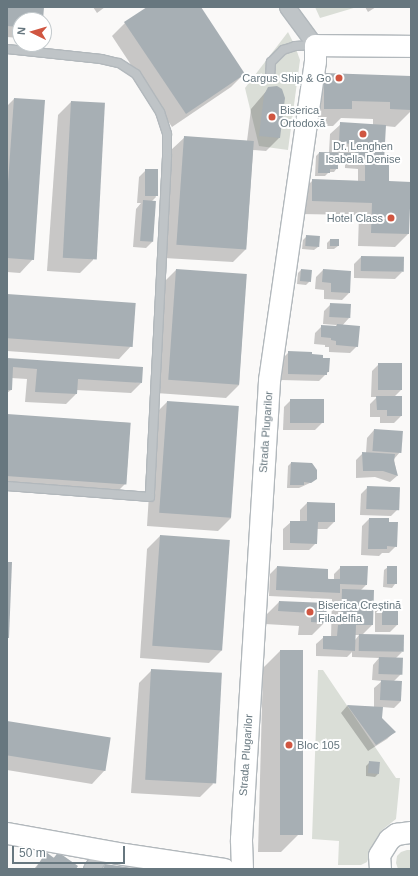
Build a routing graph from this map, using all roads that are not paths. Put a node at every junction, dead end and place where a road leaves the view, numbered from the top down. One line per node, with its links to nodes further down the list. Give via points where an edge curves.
1 (287, 7): 2 (street)
2 (315, 45): 3 (street); 5 (lane, via 295,46 283,50 271,62); 12 (street, Strada Plugarilor, via 315,62 269,380 240,839)
3 (411, 46)
4 (7, 49): 6 (lane, via 101,59 119,63 136,74 160,112 167,134 167,157 150,497)
5 (270, 79)
6 (7, 486)
7 (411, 832): 13 (street, via 396,834 389,839 379,855)
8 (7, 833): 9 (street)
9 (104, 850): 10 (street); 11 (street)
10 (91, 869)
11 (224, 869)
12 (242, 869)
13 (380, 869)

